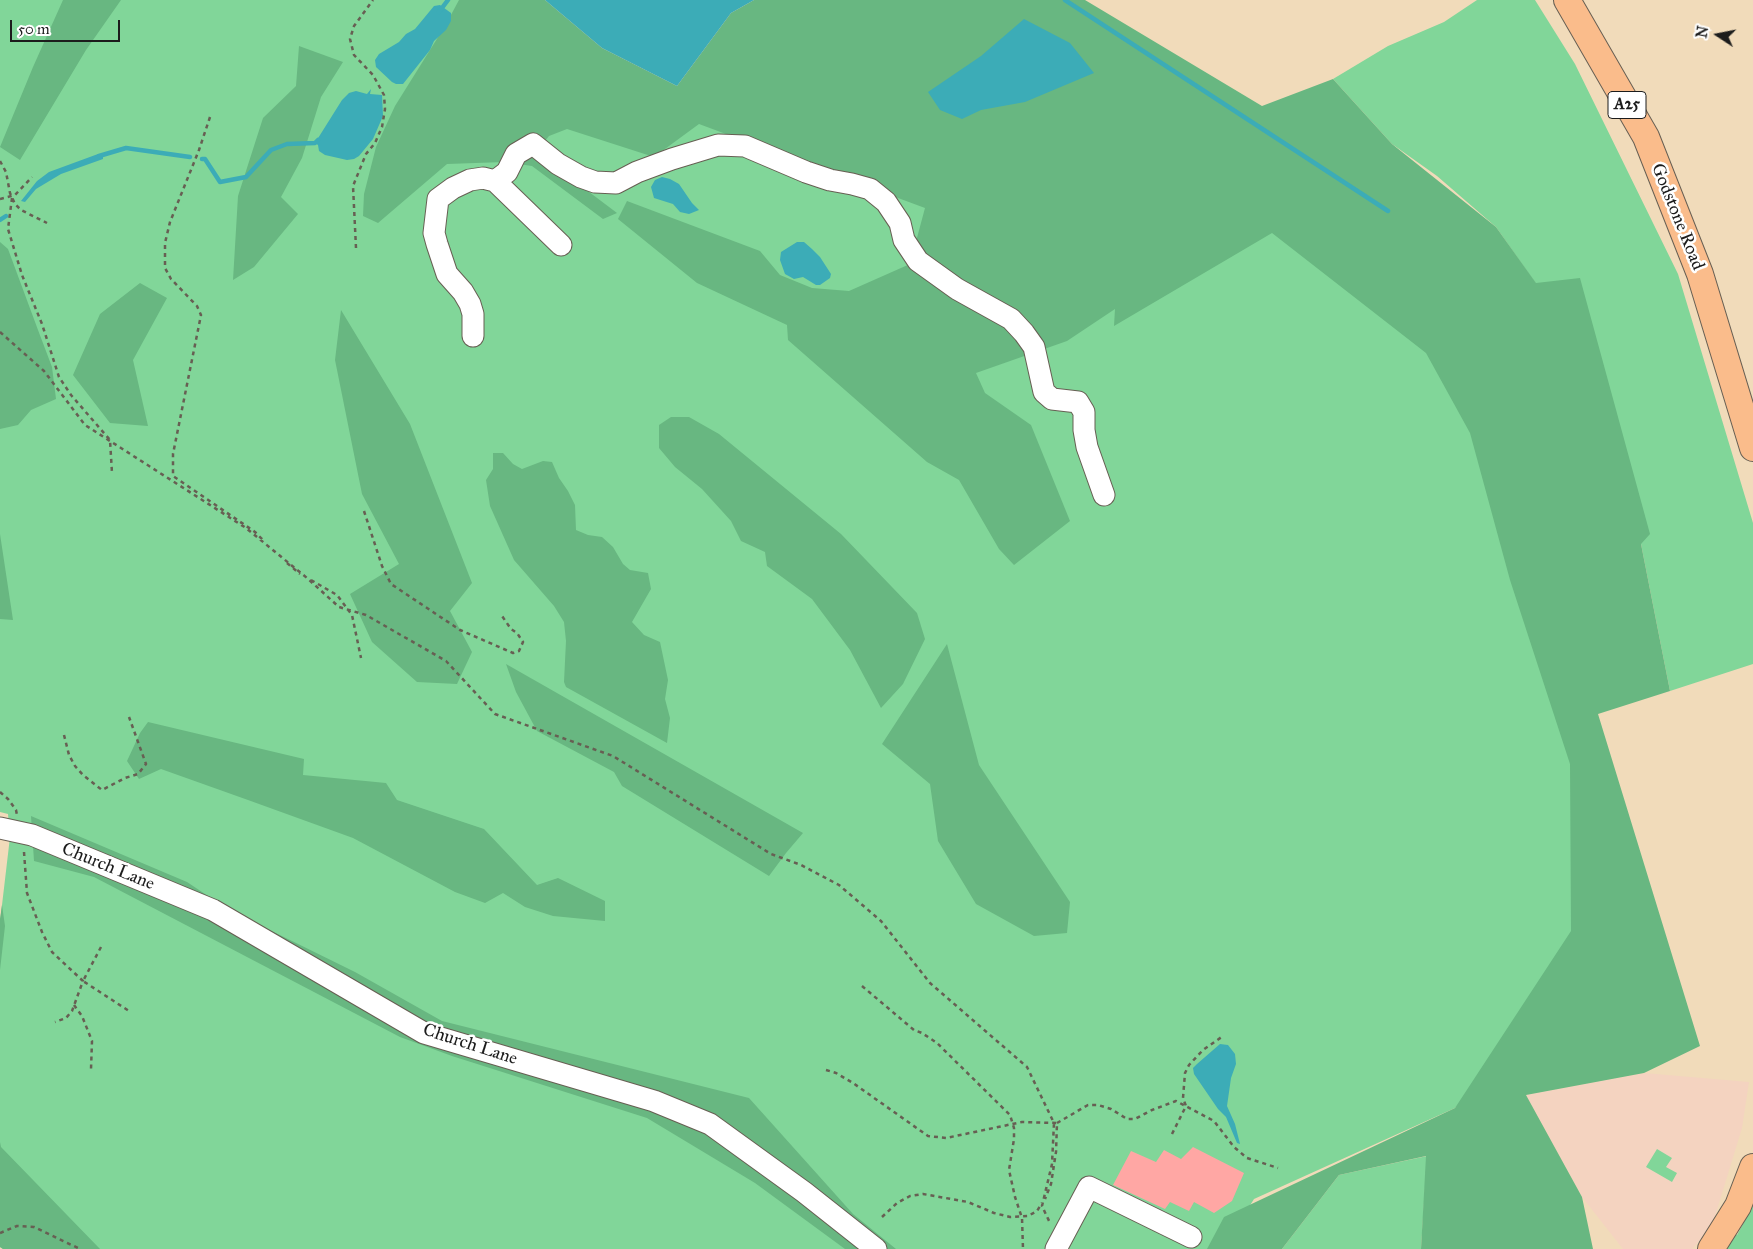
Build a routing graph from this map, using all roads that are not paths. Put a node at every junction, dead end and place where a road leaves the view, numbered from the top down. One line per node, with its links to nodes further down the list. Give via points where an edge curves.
1 (1567, 0): 5 (main road, Godstone Road / A25, via 1646,138 1700,274)
2 (495, 181): 3 (street); 4 (street, via 483,178 470,180 453,188 438,199 435,217 434,233 441,259 447,274 470,304); 6 (street, via 507,172 516,154 533,144 581,177 595,182 616,183 637,172 718,145 745,146 806,172 870,189 886,202 918,261 957,289 1011,319 1024,333 1034,347 1044,392 1052,399 1078,402 1084,412 1087,447)
3 (562, 245)
4 (473, 336)
5 (1753, 448)
6 (1104, 494)
7 (0, 828): 11 (street, Church Lane, via 32,835 213,910 424,1033 654,1101 710,1124)
8 (1753, 1168): 12 (main road, via 1738,1206)
9 (1191, 1237): 10 (street, via 1089,1187)
10 (1058, 1246)
11 (876, 1249)
12 (1712, 1249)

